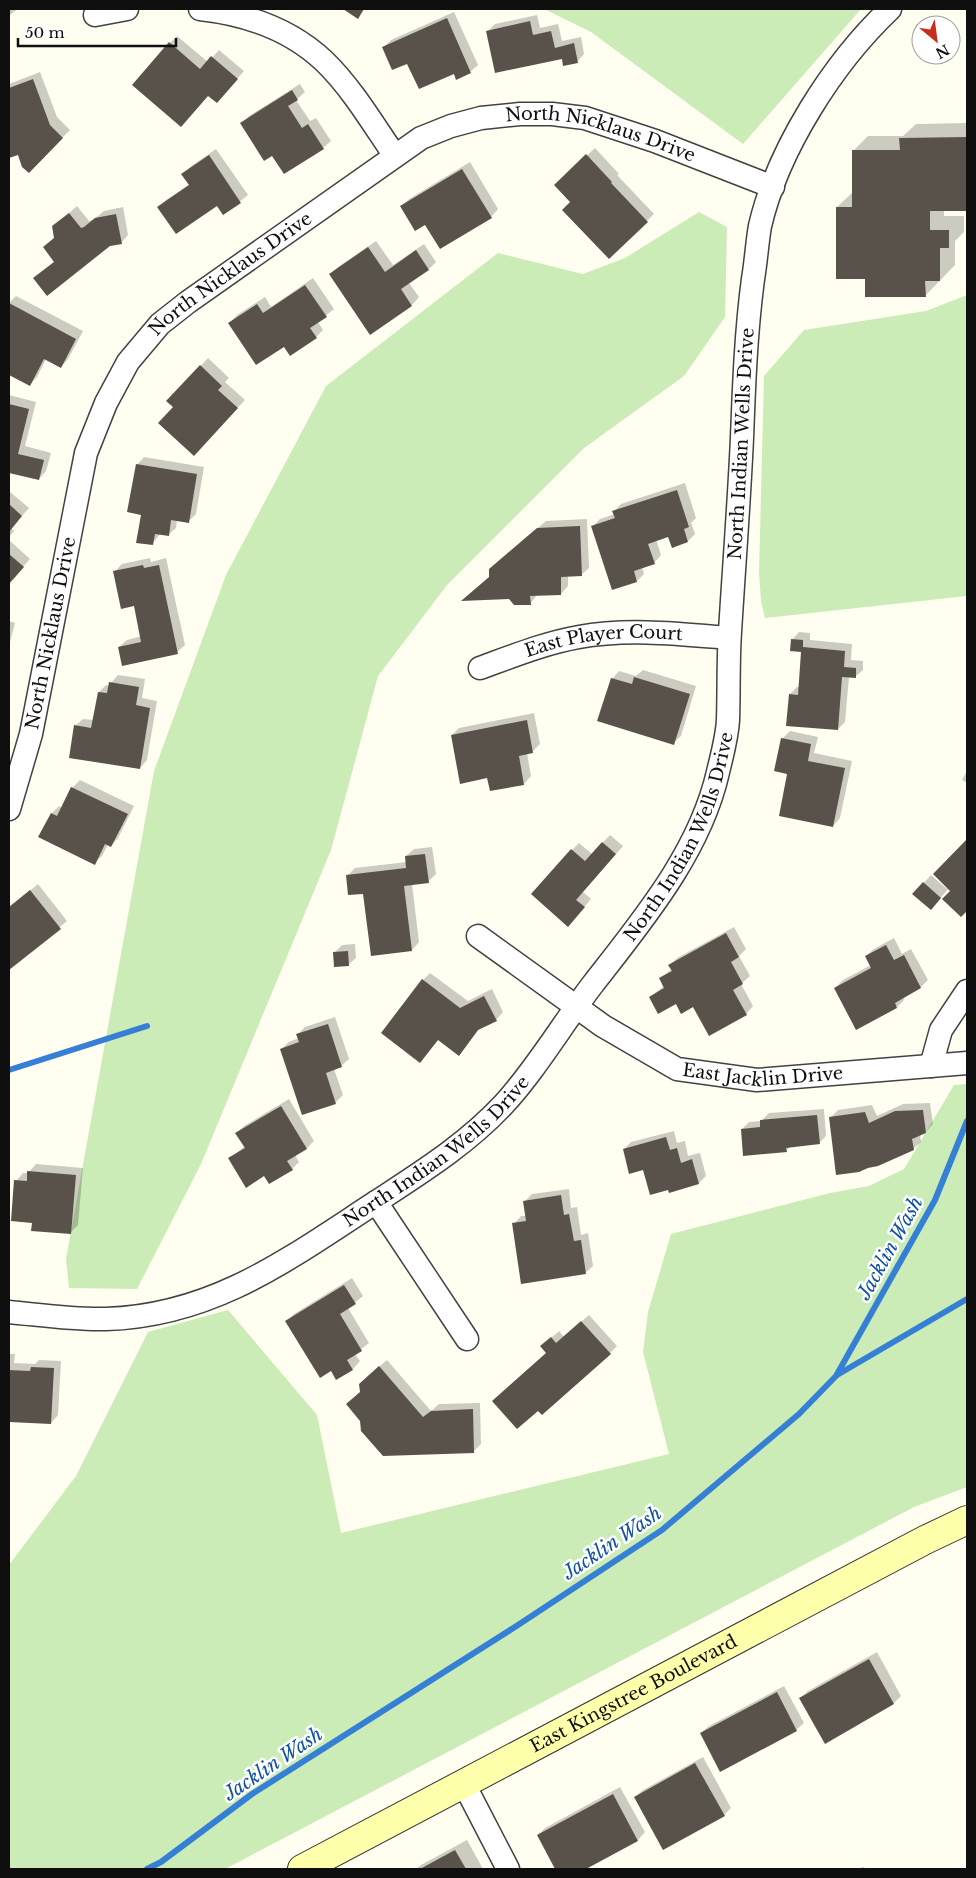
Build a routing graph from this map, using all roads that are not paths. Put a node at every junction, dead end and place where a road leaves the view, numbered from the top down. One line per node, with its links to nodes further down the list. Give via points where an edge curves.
1 (127, 9): 4 (street)
2 (200, 9): 5 (street, via 270,25 302,44 324,61 349,90)
3 (890, 9): 6 (street, North Indian Wells Drive, via 838,69 803,121)
4 (95, 15)
5 (395, 156): 6 (street, North Nicklaus Drive, via 421,138 481,118 552,114 585,118 655,141); 9 (street, North Nicklaus Drive, via 188,302 160,324 128,362 106,403 86,453 31,734)
6 (773, 187): 7 (street, North Indian Wells Drive, via 760,227 746,331)
7 (729, 638): 8 (street, East Player Court, via 617,632 580,636 546,644); 13 (street, North Indian Wells Drive, via 728,725 704,816 659,898)
8 (480, 668)
9 (17, 752): 10 (street, North Nicklaus Drive)
10 (9, 809)
11 (478, 936): 13 (street, East Jacklin Drive)
12 (967, 991): 15 (street, via 941,1030)
13 (575, 1006): 15 (street, East Jacklin Drive, via 677,1069 757,1080); 16 (street, North Indian Wells Drive, via 503,1105 442,1159)
14 (967, 1063): 15 (street, East Jacklin Drive)
15 (931, 1066)
16 (376, 1202): 17 (street, North Indian Wells Drive, via 252,1280 186,1306 106,1319); 18 (street)
17 (9, 1312)
18 (467, 1340)
19 (967, 1520): 20 (street, East Kingstree Boulevard)
20 (464, 1784): 21 (street, East Kingstree Boulevard); 22 (street)
21 (302, 1869)
22 (508, 1869)

